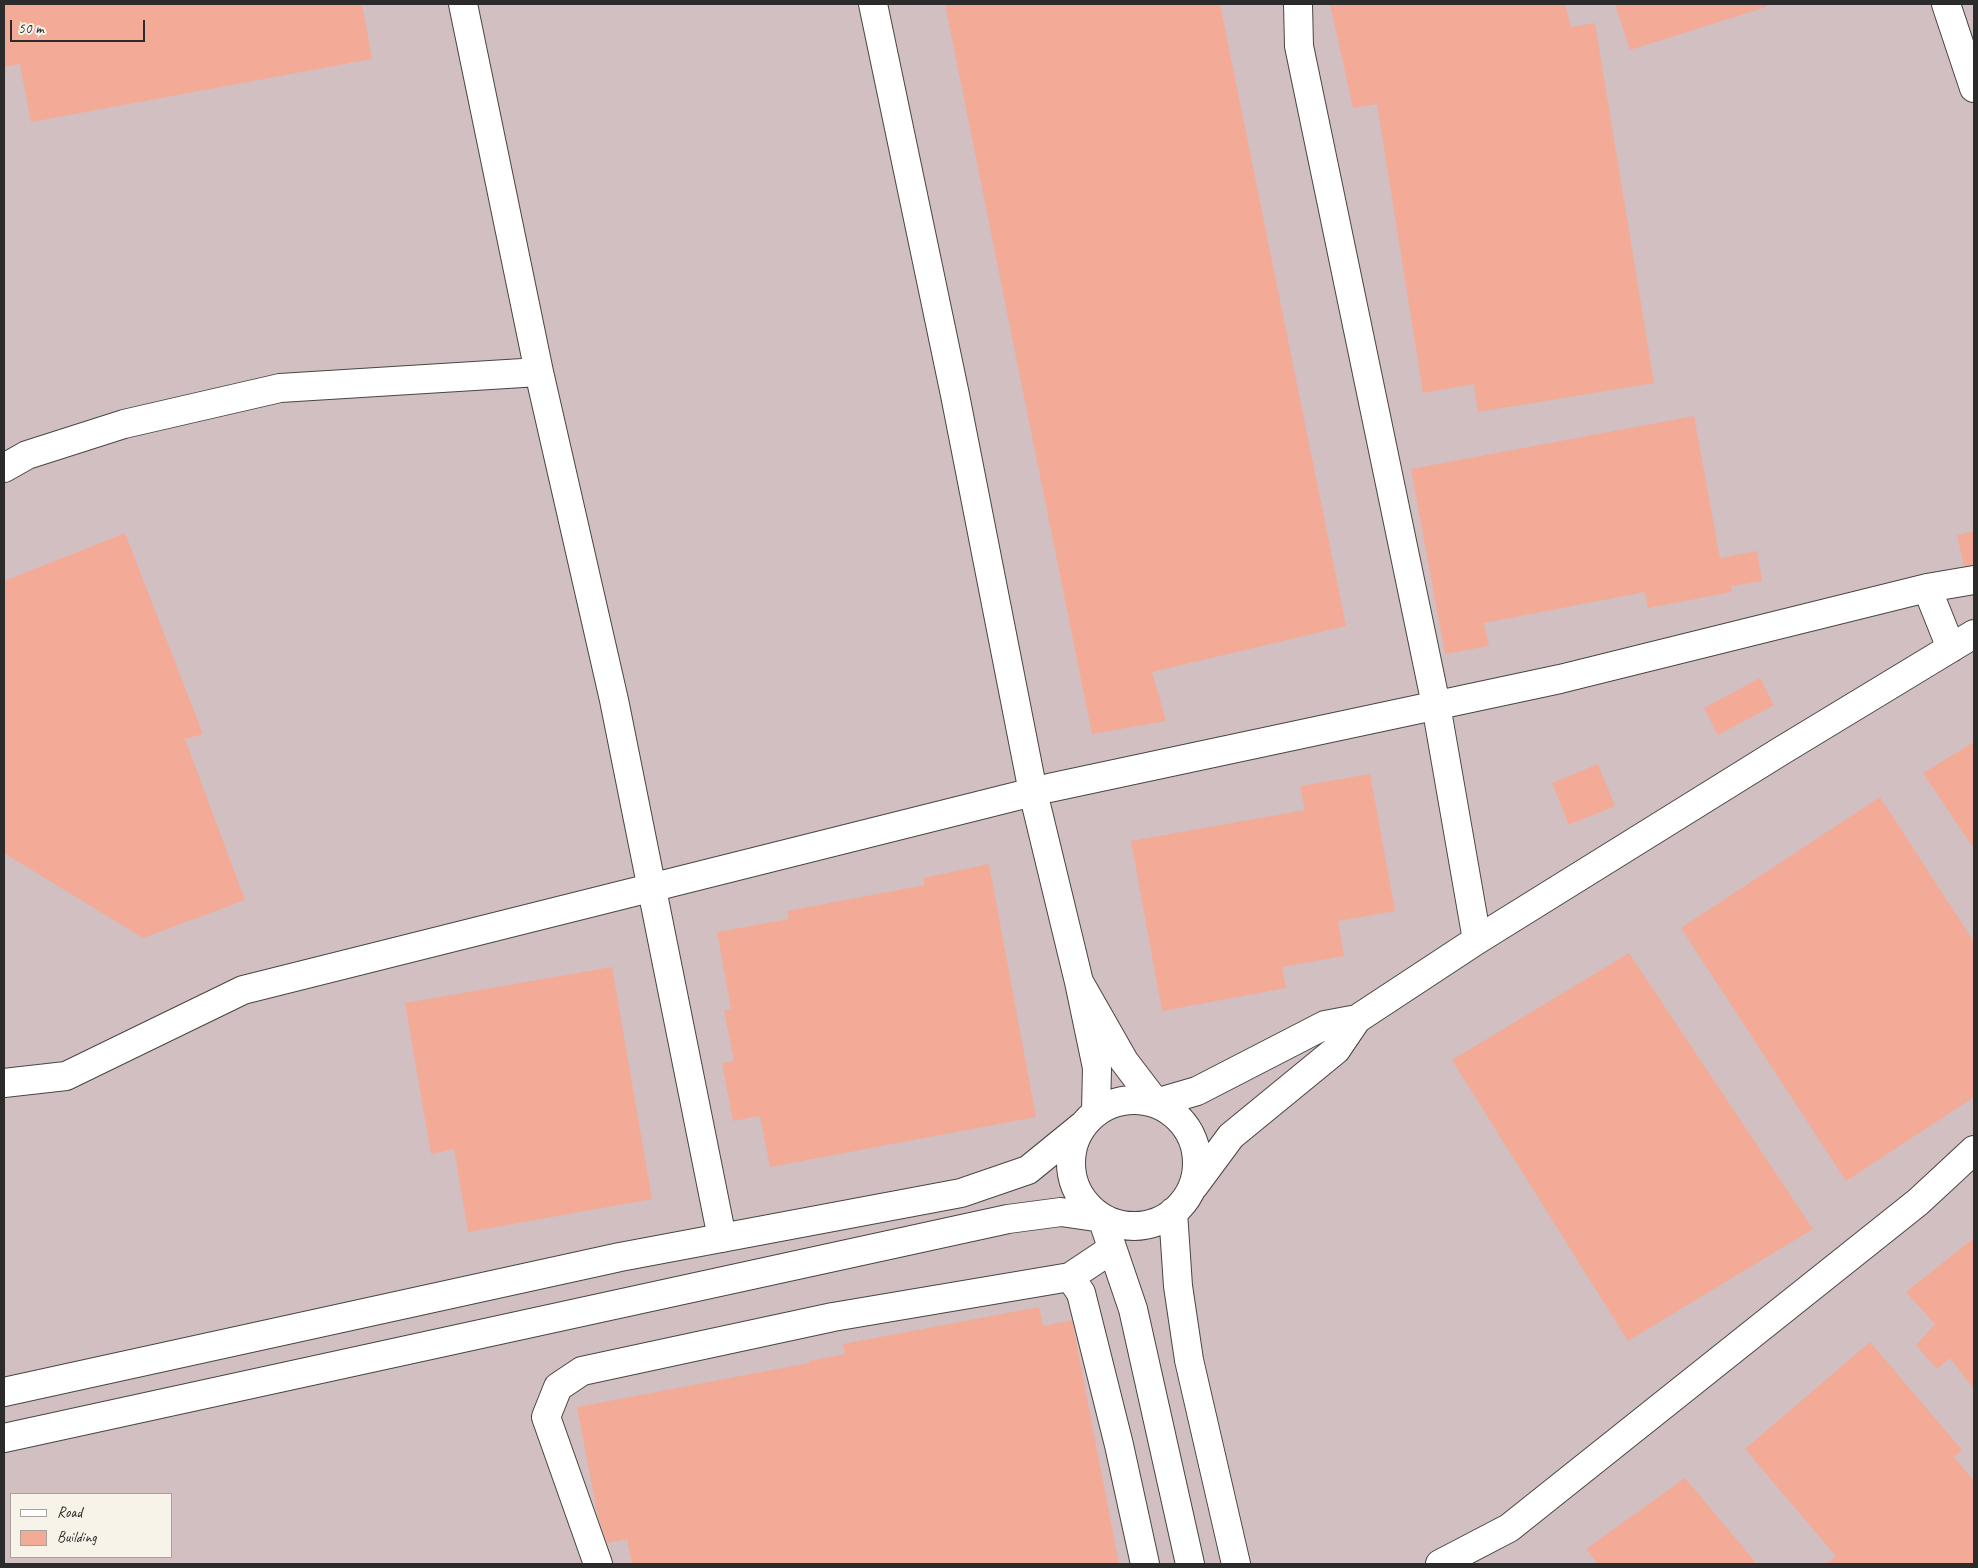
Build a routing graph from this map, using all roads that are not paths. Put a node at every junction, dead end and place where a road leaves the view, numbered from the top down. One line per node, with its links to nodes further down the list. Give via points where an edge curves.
1 (463, 4): 6 (street)
2 (873, 4): 13 (street, via 955,395)
3 (1298, 4): 12 (street, via 1299,46)
4 (1946, 4): 5 (street)
5 (1974, 88)
6 (539, 372): 7 (street, via 280,388 124,424 27,455); 14 (street, via 614,700)
7 (4, 468)
8 (1974, 580): 9 (street)
9 (1927, 588): 11 (street); 12 (street, via 1560,679)
10 (1974, 634): 11 (street)
11 (1951, 648): 15 (street, via 1781,750)
12 (1436, 705): 13 (street); 15 (street)
13 (1033, 792): 14 (street); 16 (street)
14 (651, 887): 18 (street, via 243,990 66,1076); 25 (street)
15 (1478, 940): 17 (street)
16 (1079, 982): 19 (street, via 1124,1061); 20 (street, via 1097,1068)
17 (1357, 1019): 19 (street, via 1325,1025 1197,1091); 22 (street, via 1336,1050 1231,1136)
18 (4, 1082)
19 (1156, 1103): 20 (street, via 1136,1099 1115,1102); 22 (street, via 1174,1114 1188,1130 1197,1170)
20 (1089, 1119): 24 (street, via 1072,1145 1070,1166 1073,1180 1086,1205); 25 (street, via 1028,1170 961,1193)
21 (1974, 1150): 34 (street, via 1918,1202 1509,1528)
22 (1191, 1190): 23 (street, via 1179,1208)
23 (1172, 1212): 24 (street, via 1162,1220 1142,1226 1121,1226); 33 (street, via 1189,1360)
24 (1102, 1218): 26 (street); 29 (street, via 1062,1212 1008,1219)
25 (722, 1238): 28 (street, via 620,1257)
26 (1112, 1249): 27 (street); 32 (street, via 1133,1309)
27 (1070, 1276): 30 (street, via 833,1317 582,1370 558,1387 546,1417); 31 (street, via 1081,1293)
28 (4, 1392)
29 (4, 1438)
30 (598, 1564)
31 (1145, 1564)
32 (1190, 1564)
33 (1236, 1564)
34 (1440, 1564)

